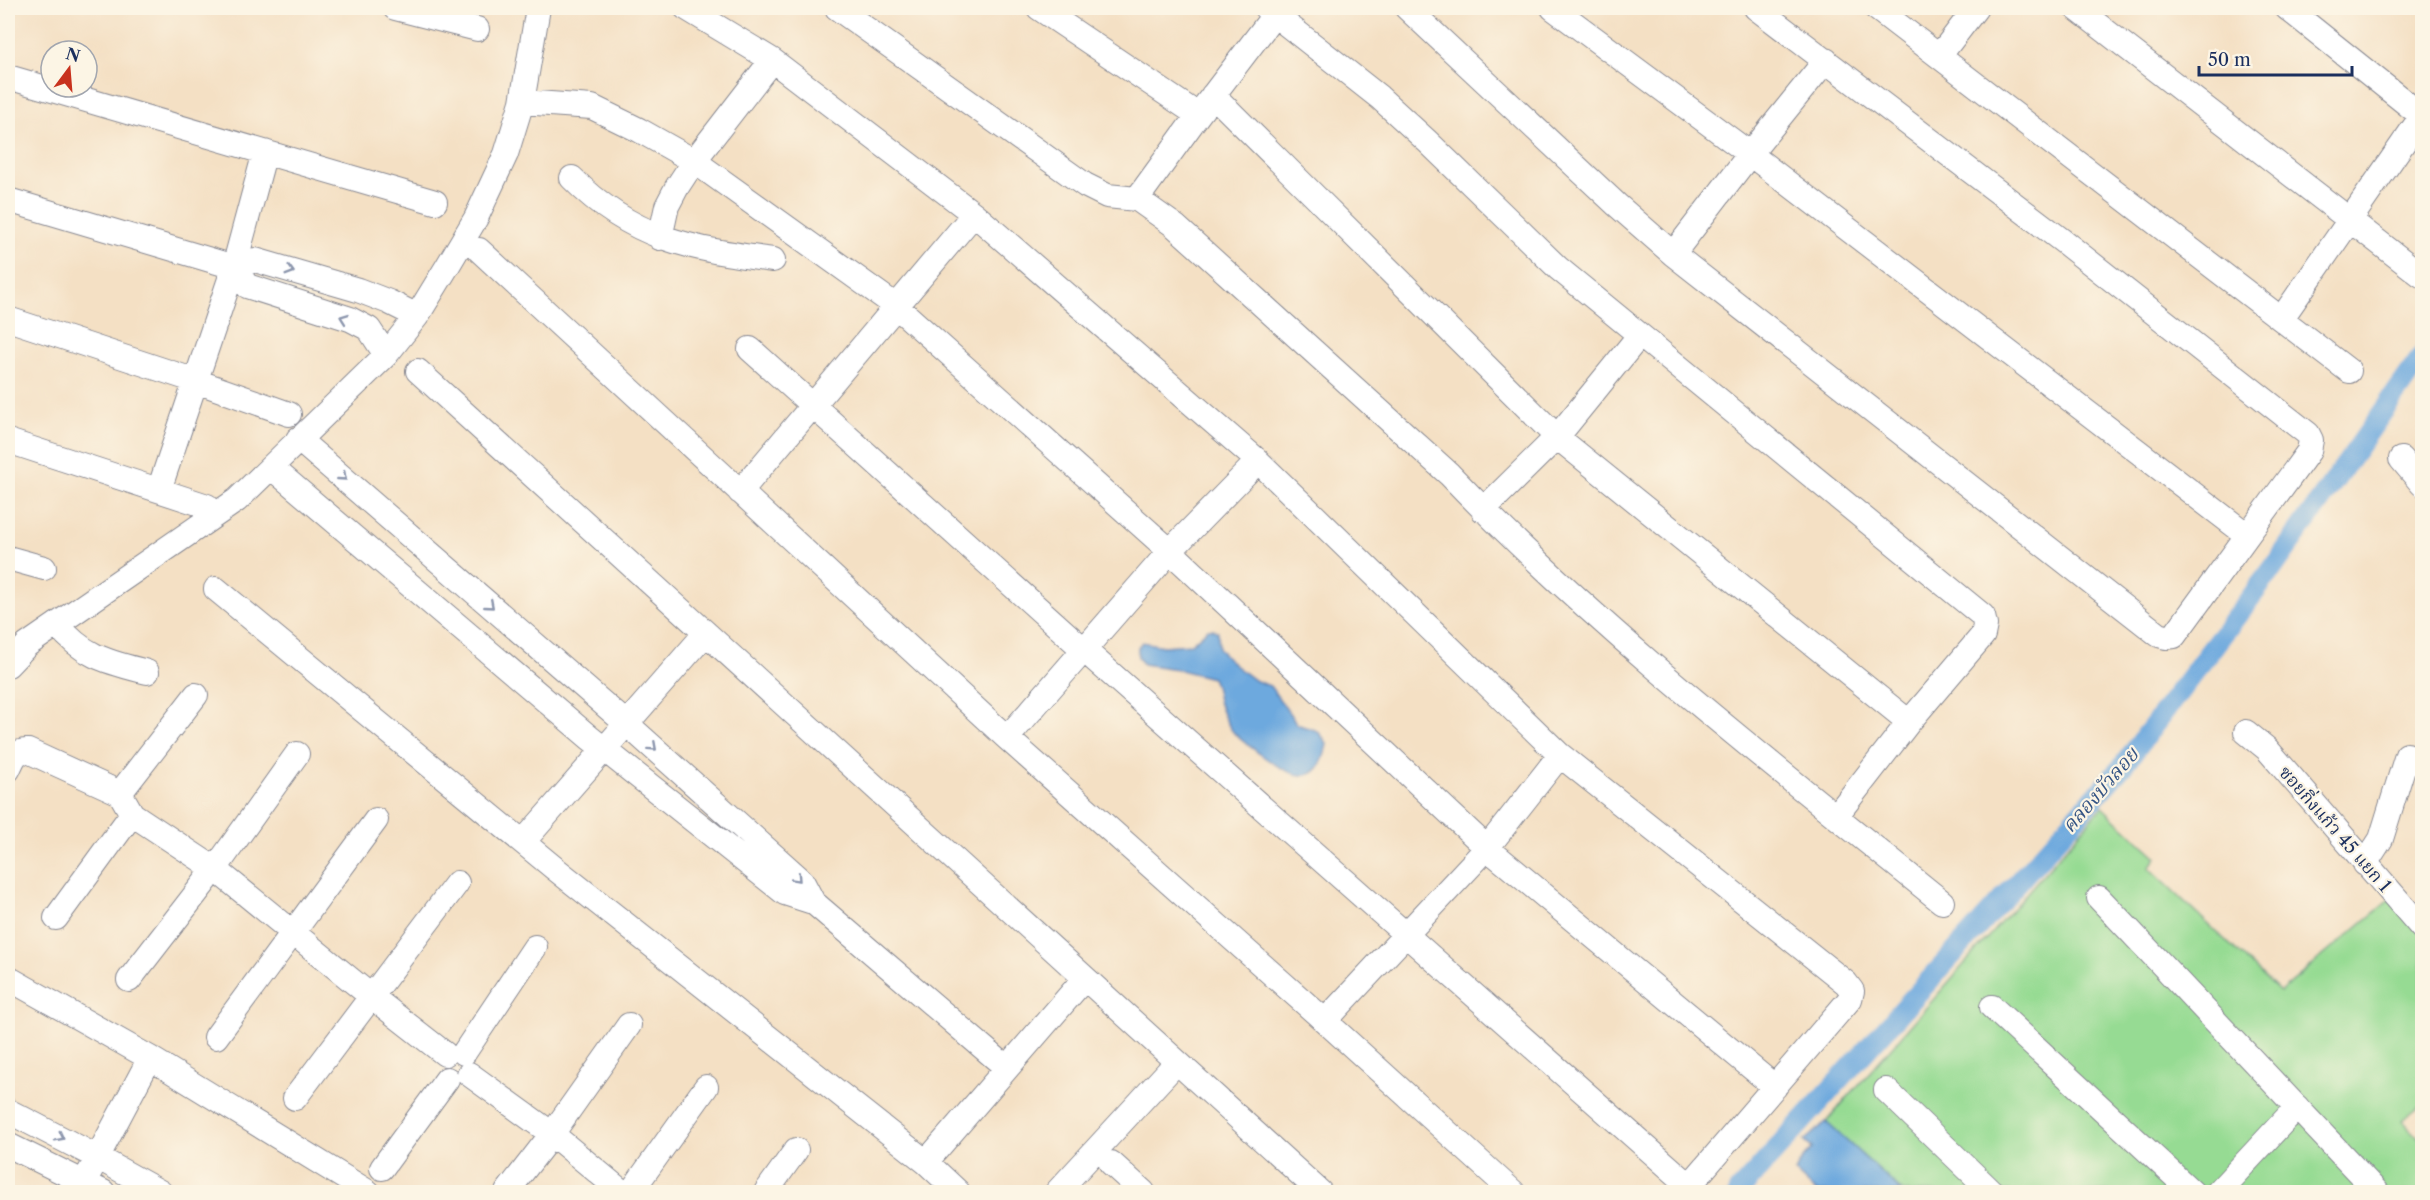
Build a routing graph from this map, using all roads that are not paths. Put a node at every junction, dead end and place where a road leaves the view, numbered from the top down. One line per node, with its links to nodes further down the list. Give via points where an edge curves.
1 (395, 8): 14 (street)
2 (538, 8): 20 (street)
3 (686, 8): 16 (street)
4 (837, 8): 27 (street, via 1085,185 1107,196)
5 (1039, 8): 21 (street)
6 (1407, 8): 34 (street)
7 (1553, 8): 24 (street)
8 (1756, 8): 17 (street)
9 (1876, 8): 15 (street)
10 (1976, 8): 15 (street)
11 (2076, 8): 31 (street)
12 (2287, 8): 22 (street)
13 (1270, 11): 19 (street); 42 (street, via 1378,97 1558,268)
14 (477, 29)
15 (1940, 56): 40 (street)
16 (772, 60): 25 (street); 30 (street)
17 (1826, 60): 24 (street); 61 (street, via 2308,434 2309,451)
18 (8, 77): 23 (street)
19 (1213, 95): 21 (street); 50 (street)
20 (522, 102): 25 (street, via 592,107); 39 (street, via 506,154 476,218)
21 (1198, 115): 27 (street)
22 (2422, 116): 31 (street)
23 (265, 152): 29 (street); 36 (street)
24 (1750, 154): 34 (street); 61 (street)
25 (694, 161): 32 (street, via 667,206); 38 (street)
26 (572, 178): 32 (street, via 619,218)
27 (1137, 199): 60 (street, via 1184,234 1449,474)
28 (8, 200): 36 (street)
29 (435, 202)
30 (975, 213): 38 (street); 54 (street)
31 (2352, 220): 37 (street); 40 (street)
32 (660, 238): 35 (street, via 706,251)
33 (479, 250): 58 (street)
34 (1673, 254): 61 (street, via 2159,635 2174,636)
35 (773, 260)
36 (234, 267): 39 (street, one-way to 39, via 255,260 358,290); 44 (street, one-way to 36, via 369,329 350,319 248,286); 47 (street)
37 (2421, 275)
38 (896, 306): 48 (street); 62 (street)
39 (417, 316): 44 (street)
40 (2282, 318): 46 (street)
41 (8, 319): 47 (street)
42 (1639, 336): 50 (street); 72 (street, via 1983,616 1983,635)
43 (750, 349): 48 (street)
44 (386, 355): 51 (street)
45 (418, 371): 67 (street)
46 (2349, 371)
47 (196, 381): 49 (street); 57 (street)
48 (813, 405): 58 (street); 68 (street)
49 (289, 414)
50 (1557, 437): 60 (street); 72 (street)
51 (298, 439): 55 (street); 73 (street, one-way to 73)
52 (8, 441): 57 (street)
53 (2401, 459): 56 (street)
54 (1258, 461): 62 (street); 79 (street)
55 (271, 467): 66 (street, via 237,500); 76 (street)
56 (2422, 484)
57 (159, 490): 59 (street)
58 (741, 492): 75 (street)
59 (207, 506)
60 (1483, 510): 83 (street, via 1603,624)
61 (2247, 536)
62 (1170, 551): 68 (street); 86 (street)
63 (8, 558): 64 (street)
64 (44, 567)
65 (216, 589): 85 (street)
66 (58, 625): 69 (street, via 27,645); 70 (street, via 72,643 101,658)
67 (706, 633): 73 (street); 99 (street)
68 (1083, 649): 75 (street); 96 (street)
69 (8, 665)
70 (147, 672)
71 (196, 695): 81 (street)
72 (1909, 723): 83 (street)
73 (628, 725): 76 (street); 91 (street, one-way to 91, via 802,881)
74 (2246, 732): 87 (street, ซอยกิ่งแก้ว 45 แยก 1, via 2267,749)
75 (1007, 738): 103 (street)
76 (605, 750): 85 (street); 91 (street, via 785,893)
77 (297, 754): 88 (street)
78 (2407, 754): 87 (street, via 2381,839)
79 (1560, 755): 86 (street); 111 (street, via 1852,991 1850,999)
80 (8, 770): 81 (street, via 16,754 28,751)
81 (120, 793): 82 (street)
82 (132, 814): 88 (street); 93 (street)
83 (1836, 816): 92 (street)
84 (376, 820): 95 (street)
85 (523, 842): 120 (street)
86 (1487, 848): 96 (street); 111 (street)
87 (2365, 864): 94 (street, ซอยกิ่งแก้ว 45 แยก 1)
88 (215, 869): 95 (street); 100 (street)
89 (458, 884): 101 (street)
90 (2099, 898): 114 (street)
91 (813, 902): 109 (street)
92 (1942, 902)
93 (56, 918)
94 (2422, 928)
95 (294, 932): 101 (street); 105 (street)
96 (1405, 933): 103 (street); 124 (street)
97 (535, 947): 108 (street)
98 (8, 978): 106 (street)
99 (1085, 978): 107 (street); 109 (street)
100 (129, 980)
101 (372, 997): 108 (street); 113 (street)
102 (1992, 1007): 137 (street)
103 (1325, 1021): 135 (street)
104 (629, 1025): 116 (street)
105 (216, 1037)
106 (150, 1058): 119 (street); 126 (street)
107 (1177, 1062): 132 (street); 134 (street)
108 (456, 1065): 116 (street); 122 (street)
109 (1007, 1068): 120 (street)
110 (706, 1087): 129 (street)
111 (1775, 1087): 124 (street)
112 (1886, 1090): 136 (street)
113 (295, 1098)
114 (2296, 1107): 138 (street); 139 (street)
115 (8, 1111): 119 (street, one-way to 119)
116 (552, 1134): 127 (street); 128 (street)
117 (8, 1145): 123 (street)
118 (796, 1150): 130 (street)
119 (97, 1157): 123 (street); 125 (street)
120 (926, 1162): 131 (street)
121 (1111, 1163): 133 (street)
122 (382, 1168)
123 (88, 1189)
124 (1687, 1189)
125 (160, 1192)
126 (368, 1192)
127 (507, 1192)
128 (622, 1192)
129 (631, 1192)
130 (766, 1192)
131 (958, 1192)
132 (1057, 1192)
133 (1143, 1192)
134 (1320, 1192)
135 (1513, 1192)
136 (1992, 1192)
137 (2192, 1192)
138 (2218, 1192)
139 (2378, 1192)

